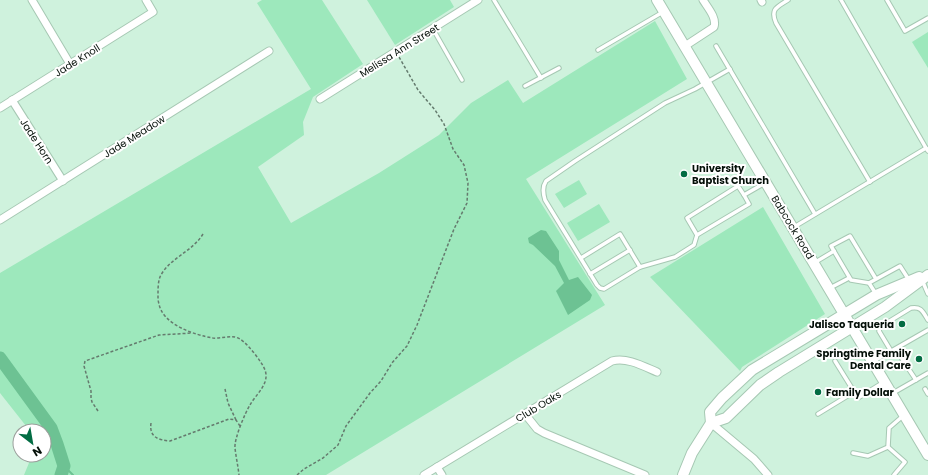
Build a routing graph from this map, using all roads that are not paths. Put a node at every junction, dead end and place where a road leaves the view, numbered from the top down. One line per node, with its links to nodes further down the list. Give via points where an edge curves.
1 (32, 0): 17 (street)
2 (146, 0): 17 (street, Jade Knoll, via 153,12)
3 (478, 0): 12 (street, Melissa Ann Street)
4 (494, 0): 20 (lane)
5 (657, 0): 10 (street, Babcock Road)
6 (703, 0): 13 (street, via 714,19 714,27)
7 (788, 0): 30 (lane, via 775,8 773,13 776,23)
8 (841, 0): 27 (lane)
9 (887, 0): 11 (lane, via 906,31)
10 (664, 12): 13 (street, Babcock Road); 15 (lane)
11 (928, 18)
12 (433, 29): 21 (lane); 24 (street, Melissa Ann Street)
13 (685, 46): 22 (street, Babcock Road)
14 (716, 46): 19 (lane)
15 (598, 50)
16 (268, 51): 28 (street, Jade Meadow)
17 (70, 64): 25 (street, Jade Knoll)
18 (559, 68): 20 (lane)
19 (730, 69): 22 (lane); 32 (lane)
20 (541, 78): 23 (lane)
21 (462, 80)
22 (706, 82): 29 (street, Babcock Road); 38 (lane, via 665,103 546,181 545,200)
23 (525, 86)
24 (320, 99)
25 (12, 100): 26 (street, Jade Knoll); 28 (street, Jade Horn)
26 (0, 108)
27 (927, 150): 30 (lane)
28 (63, 181): 33 (street, Jade Meadow)
29 (766, 182): 31 (lane); 34 (street, Babcock Road)
30 (870, 182): 32 (lane)
31 (744, 195): 35 (lane, via 749,204); 35 (lane, via 738,186 687,218)
32 (815, 214): 34 (lane)
33 (0, 220)
34 (793, 227): 39 (street, Babcock Road)
35 (697, 235): 40 (lane, via 694,245 675,257)
36 (630, 250): 38 (lane, via 620,234); 40 (lane); 41 (lane)
37 (834, 252): 39 (lane); 43 (lane); 44 (lane, via 831,246 850,236)
38 (581, 258): 41 (lane)
39 (814, 263): 47 (street, Babcock Road)
40 (640, 267): 41 (lane, via 604,289 597,285)
41 (590, 274)
42 (924, 276): 45 (street); 48 (lane); 52 (street)
43 (850, 278): 46 (lane); 47 (lane)
44 (876, 280): 45 (lane, via 900,266); 46 (lane)
45 (910, 281): 49 (street)
46 (869, 283): 49 (lane)
47 (830, 288): 50 (street, Babcock Road)
48 (928, 294)
49 (876, 295): 50 (street)
50 (845, 314): 52 (street, Babcock Road); 69 (street, via 752,370 710,412)
51 (928, 320): 54 (lane, via 922,309 916,307 880,327)
52 (853, 327): 57 (street, Babcock Road); 69 (street, via 779,372 755,389 726,418)
53 (928, 330): 54 (lane)
54 (891, 351): 57 (lane)
55 (902, 359): 60 (lane)
56 (835, 362): 63 (lane)
57 (873, 362): 61 (street, Babcock Road)
58 (657, 372): 66 (street, Club Oaks, via 631,362 612,361)
59 (928, 372): 60 (lane)
60 (916, 380): 64 (lane)
61 (885, 381): 63 (lane, via 858,398); 64 (street, Babcock Road)
62 (925, 389): 65 (lane)
63 (854, 392): 67 (lane)
64 (892, 394): 68 (street, Babcock Road)
65 (928, 394)
66 (525, 414): 74 (street, Club Oaks); 77 (street, via 537,429 544,433)
67 (818, 414)
68 (904, 415): 70 (street, Babcock Road); 71 (lane, via 889,428)
69 (711, 424): 78 (street, via 692,453); 79 (street, via 754,459)
70 (925, 443): 73 (street, Babcock Road)
71 (888, 447): 72 (lane, via 868,456); 80 (lane, via 905,462)
72 (853, 453)
73 (928, 455)
74 (437, 467): 75 (street, Club Oaks); 76 (street)
75 (424, 475)
76 (442, 475)
77 (645, 475)
78 (683, 475)
79 (768, 475)
80 (894, 475)

